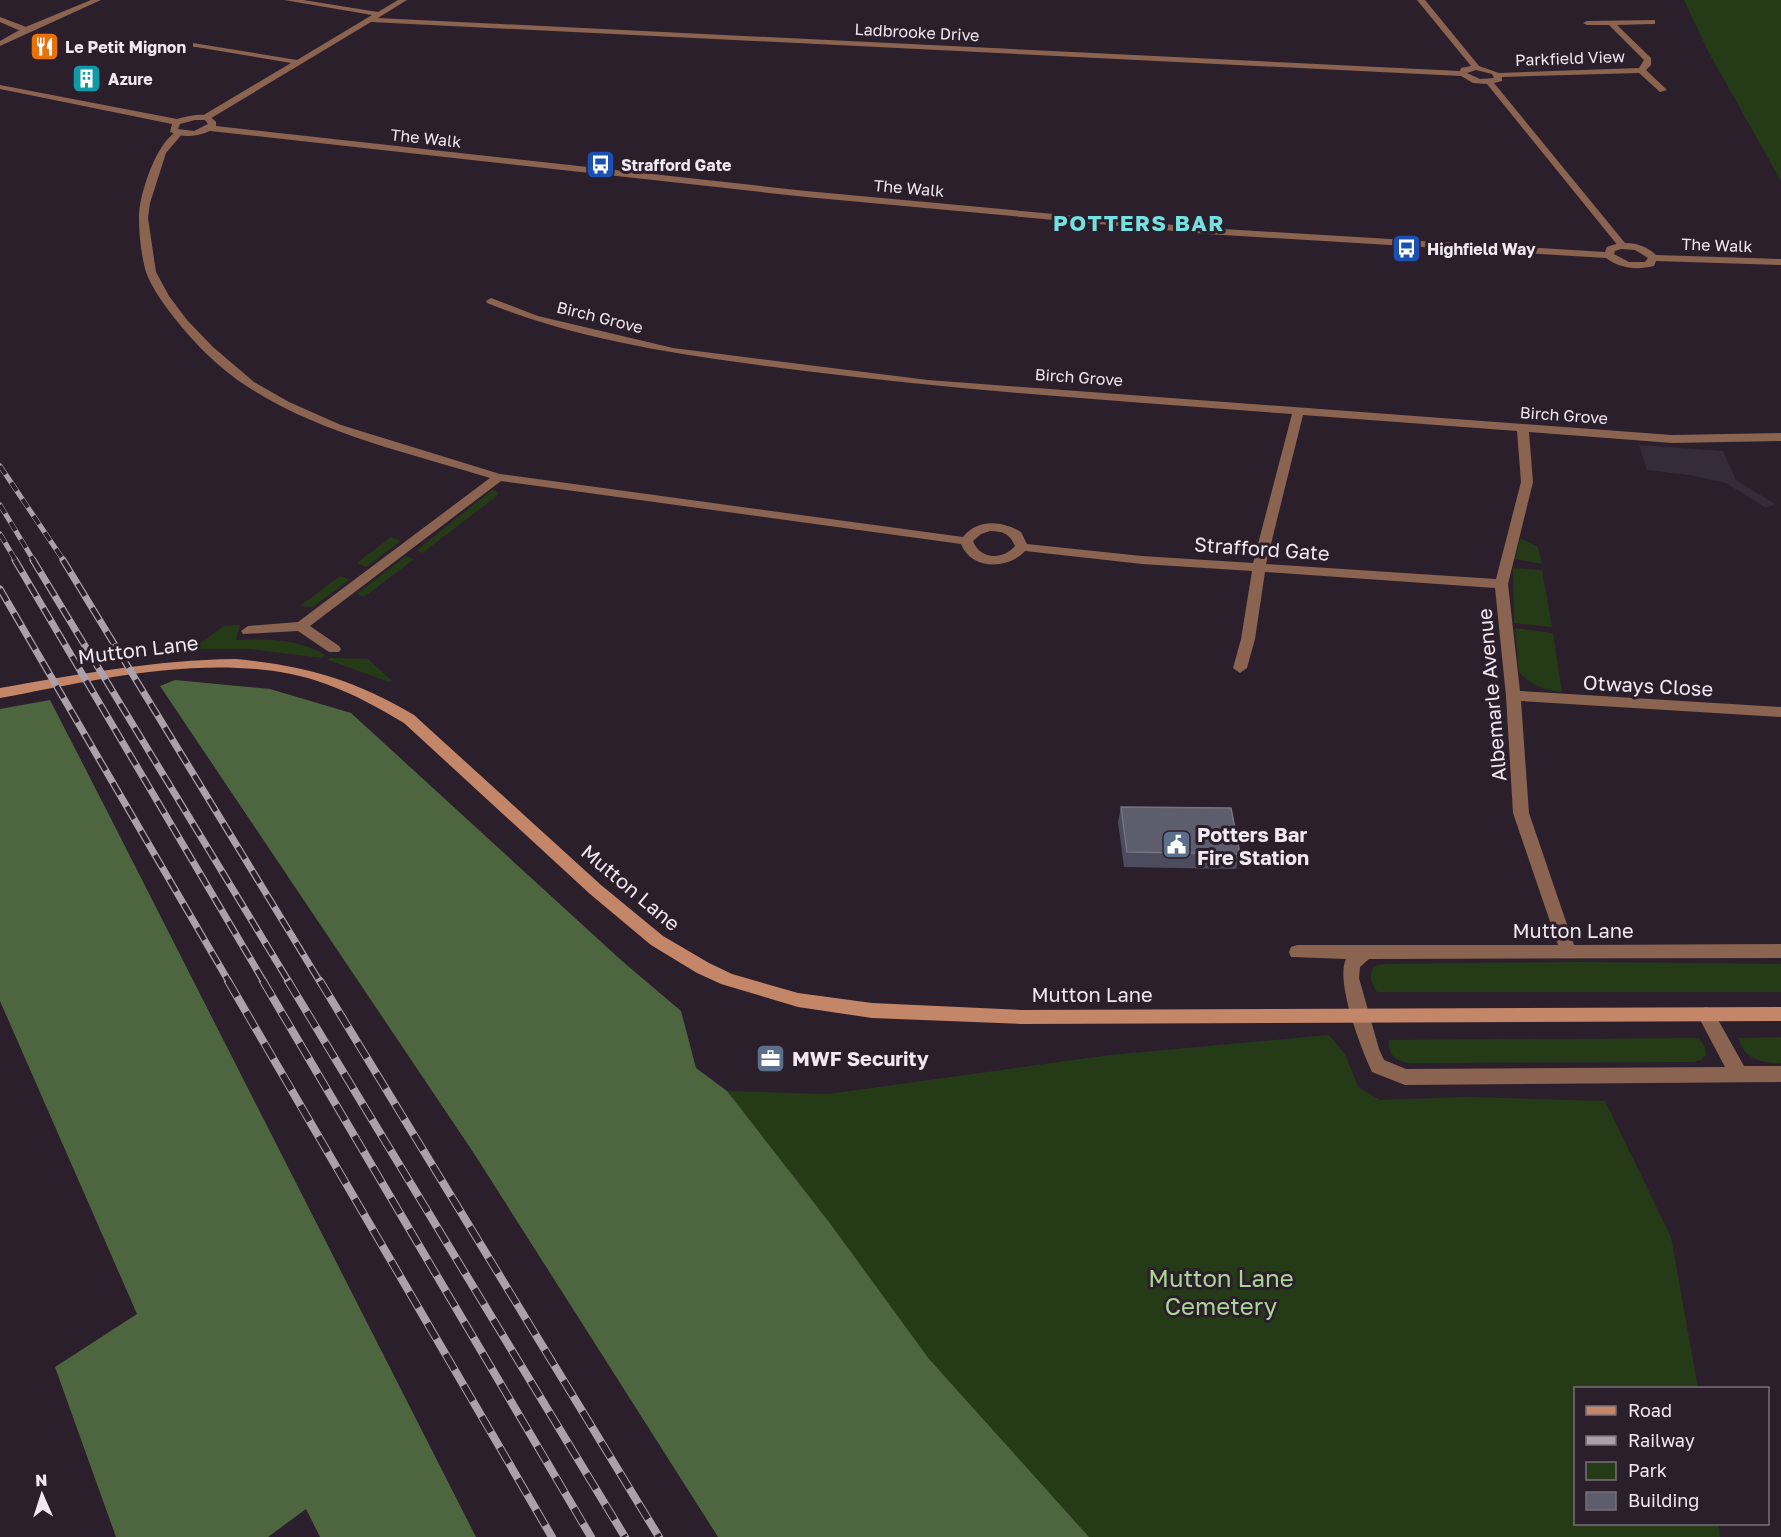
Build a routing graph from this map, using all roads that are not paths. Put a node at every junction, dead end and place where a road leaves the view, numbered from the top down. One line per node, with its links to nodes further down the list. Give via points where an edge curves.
1 (97, 0): 11 (street)
2 (288, 0): 5 (street)
3 (403, 0): 5 (street)
4 (1421, 0): 15 (street)
5 (379, 14): 7 (street)
6 (0, 19): 11 (street)
7 (370, 20): 14 (street); 17 (street, Ladbrooke Drive)
8 (1652, 22): 10 (street, Parkfield View)
9 (1587, 23): 10 (street, Parkfield View)
10 (1611, 23): 16 (street, Parkfield View, via 1647,60)
11 (26, 30): 12 (street)
12 (0, 44)
13 (196, 45): 14 (street)
14 (297, 62): 22 (street)
15 (1476, 68): 17 (street, via 1464,70); 18 (street)
16 (1641, 70): 18 (street, Parkfield View); 21 (street, Parkfield View)
17 (1463, 74): 19 (street, via 1474,81)
18 (1499, 75): 19 (street, via 1499,79)
19 (1489, 82): 25 (street)
20 (0, 87): 23 (street)
21 (1662, 90)
22 (205, 118): 23 (street, via 189,118); 24 (street, via 213,122)
23 (178, 128): 24 (street, The Walk, via 195,133); 33 (street, via 162,152 142,218 151,272 183,322 250,384 285,404 337,427)
24 (209, 128): 26 (street, The Walk, via 783,191 1198,230)
25 (1622, 245): 26 (street, via 1610,249); 27 (street, via 1640,248)
26 (1609, 255): 27 (street, The Walk, via 1638,266 1650,264)
27 (1653, 258): 28 (street, The Walk)
28 (1781, 262)
29 (491, 301): 30 (street, Birch Grove, via 534,318 673,351 928,383)
30 (1298, 411): 31 (street, Birch Grove); 36 (street)
31 (1523, 429): 32 (street, Birch Grove, via 1672,440); 37 (street, Albemarle Avenue, via 1527,482)
32 (1781, 437)
33 (499, 477): 34 (street); 38 (street)
34 (966, 540): 35 (street, via 980,528 996,527 1017,535); 35 (street, via 976,556 992,560 1009,558)
35 (1022, 547): 36 (street, Strafford Gate)
36 (1259, 567): 37 (street, Strafford Gate); 41 (street)
37 (1501, 584): 43 (street, Albemarle Avenue)
38 (301, 626): 39 (street); 40 (street)
39 (248, 631)
40 (334, 649)
41 (1240, 668)
42 (0, 693): 51 (main road, Mutton Lane, via 161,665 205,663 295,671 335,682 373,697 409,719 628,919 676,953 716,974 776,994 850,1008 930,1015)
43 (1513, 696): 44 (street, Otways Close); 48 (street, Albemarle Avenue, via 1521,813)
44 (1781, 712)
45 (1781, 951): 48 (street, Mutton Lane)
46 (1297, 952): 47 (street, Mutton Lane)
47 (1365, 952): 48 (street, Mutton Lane); 51 (street, via 1352,964 1350,978)
48 (1569, 953)
49 (1707, 1014): 50 (main road, Mutton Lane); 51 (main road, Mutton Lane); 52 (street)
50 (1781, 1014)
51 (1361, 1016): 52 (street, via 1378,1066 1405,1077)
52 (1738, 1074): 53 (street)
53 (1781, 1074)

